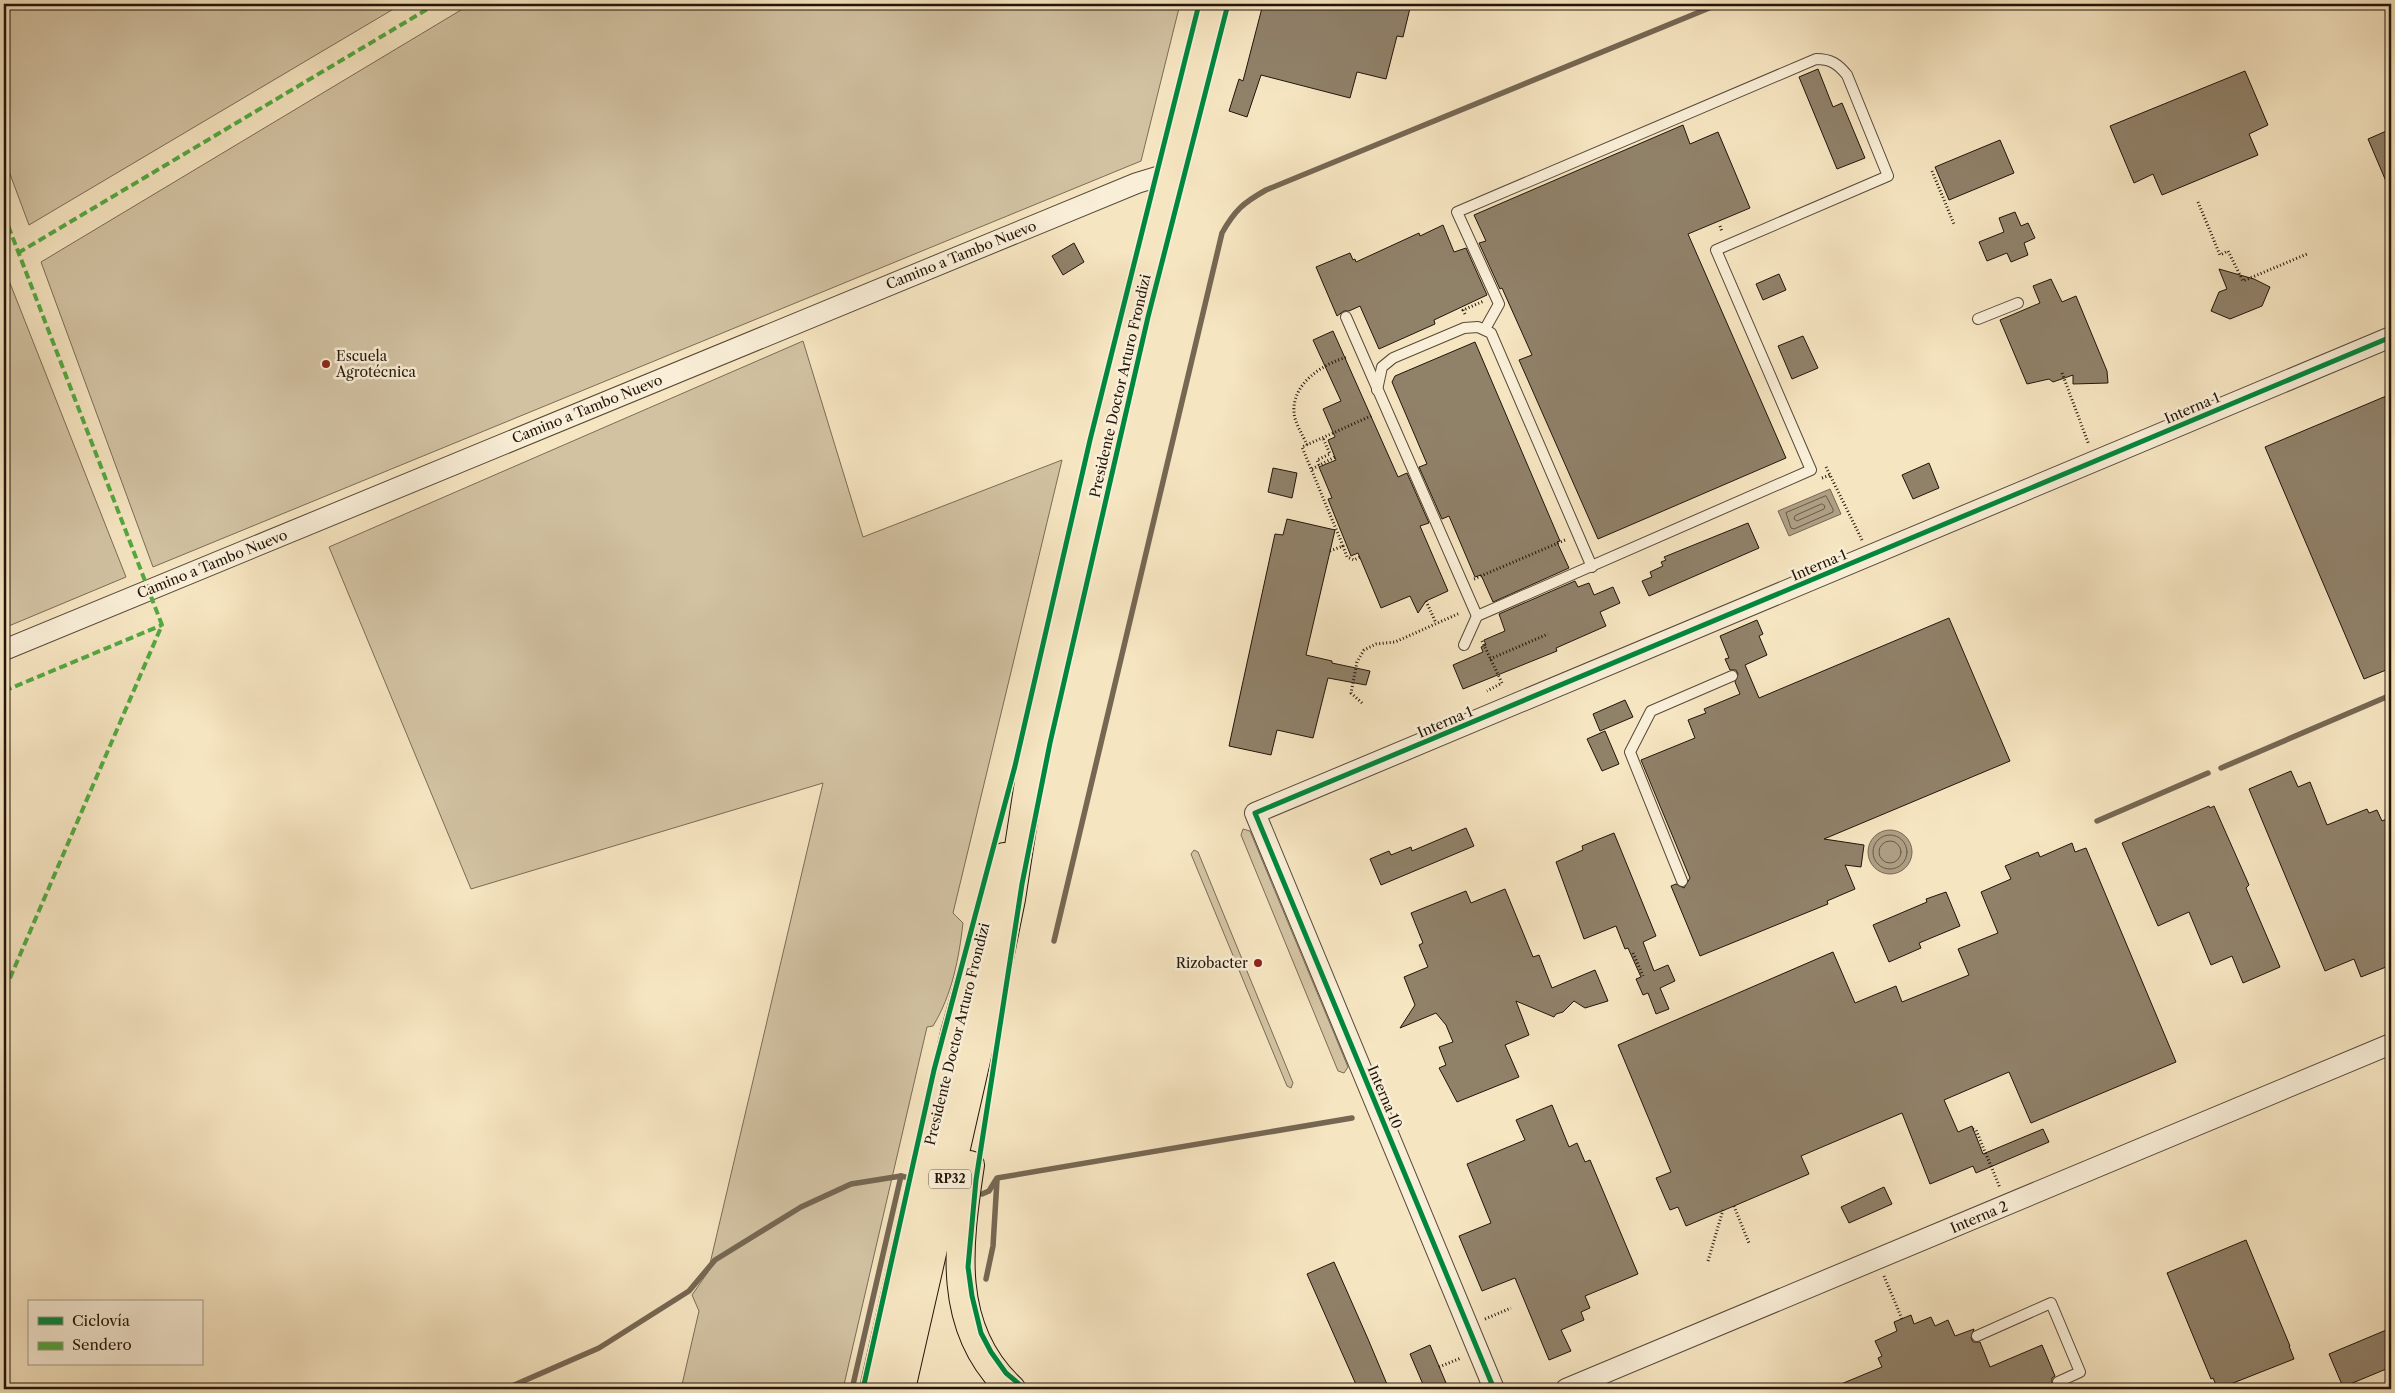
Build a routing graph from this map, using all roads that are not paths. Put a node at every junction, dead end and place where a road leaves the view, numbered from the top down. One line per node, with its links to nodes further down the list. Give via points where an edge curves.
1 (1214, 4): 2 (main road, Presidente Doctor Arturo Frondizi / RP32)
2 (1170, 173): 12 (street, Camino a Tambo Nuevo, via 1128,186); 14 (main road, Presidente Doctor Arturo Frondizi / RP32)
3 (2018, 303): 5 (lane)
4 (1346, 317): 8 (lane)
5 (1978, 319)
6 (1485, 329): 8 (lane, via 1478,326 1464,328 1393,358 1382,367); 9 (lane, via 1494,338); 9 (lane, via 1498,304 1457,212 1816,58 1838,64 1847,75 1888,176 1716,250 1811,470)
7 (2391, 337): 15 (street, Interna 1)
8 (1377, 390): 10 (lane)
9 (1592, 567): 10 (lane)
10 (1477, 616): 11 (lane)
11 (1464, 645)
12 (4, 650)
13 (1732, 676): 16 (lane, via 1651,711 1630,752)
14 (1031, 769): 17 (main road, Presidente Doctor Arturo Frondizi / RP32); 19 (main road, Presidente Doctor Arturo Frondizi / RP32, via 992,894)
15 (1255, 813): 26 (street, Interna 10)
16 (1682, 881)
17 (997, 968): 24 (main road, Presidente Doctor Arturo Frondizi / RP32); 25 (main road, via 964,1206 960,1266 966,1313 973,1336 998,1378)
18 (2391, 1044): 27 (street, Interna 2)
19 (946, 1075): 22 (main road, Presidente Doctor Arturo Frondizi / RP32); 23 (main road, via 926,1208)
20 (1977, 1336): 21 (lane, via 2051,1303 2080,1372)
21 (2058, 1382)
22 (874, 1389)
23 (884, 1389)
24 (901, 1389)
25 (1010, 1389)
26 (1494, 1389)
27 (1566, 1389)

